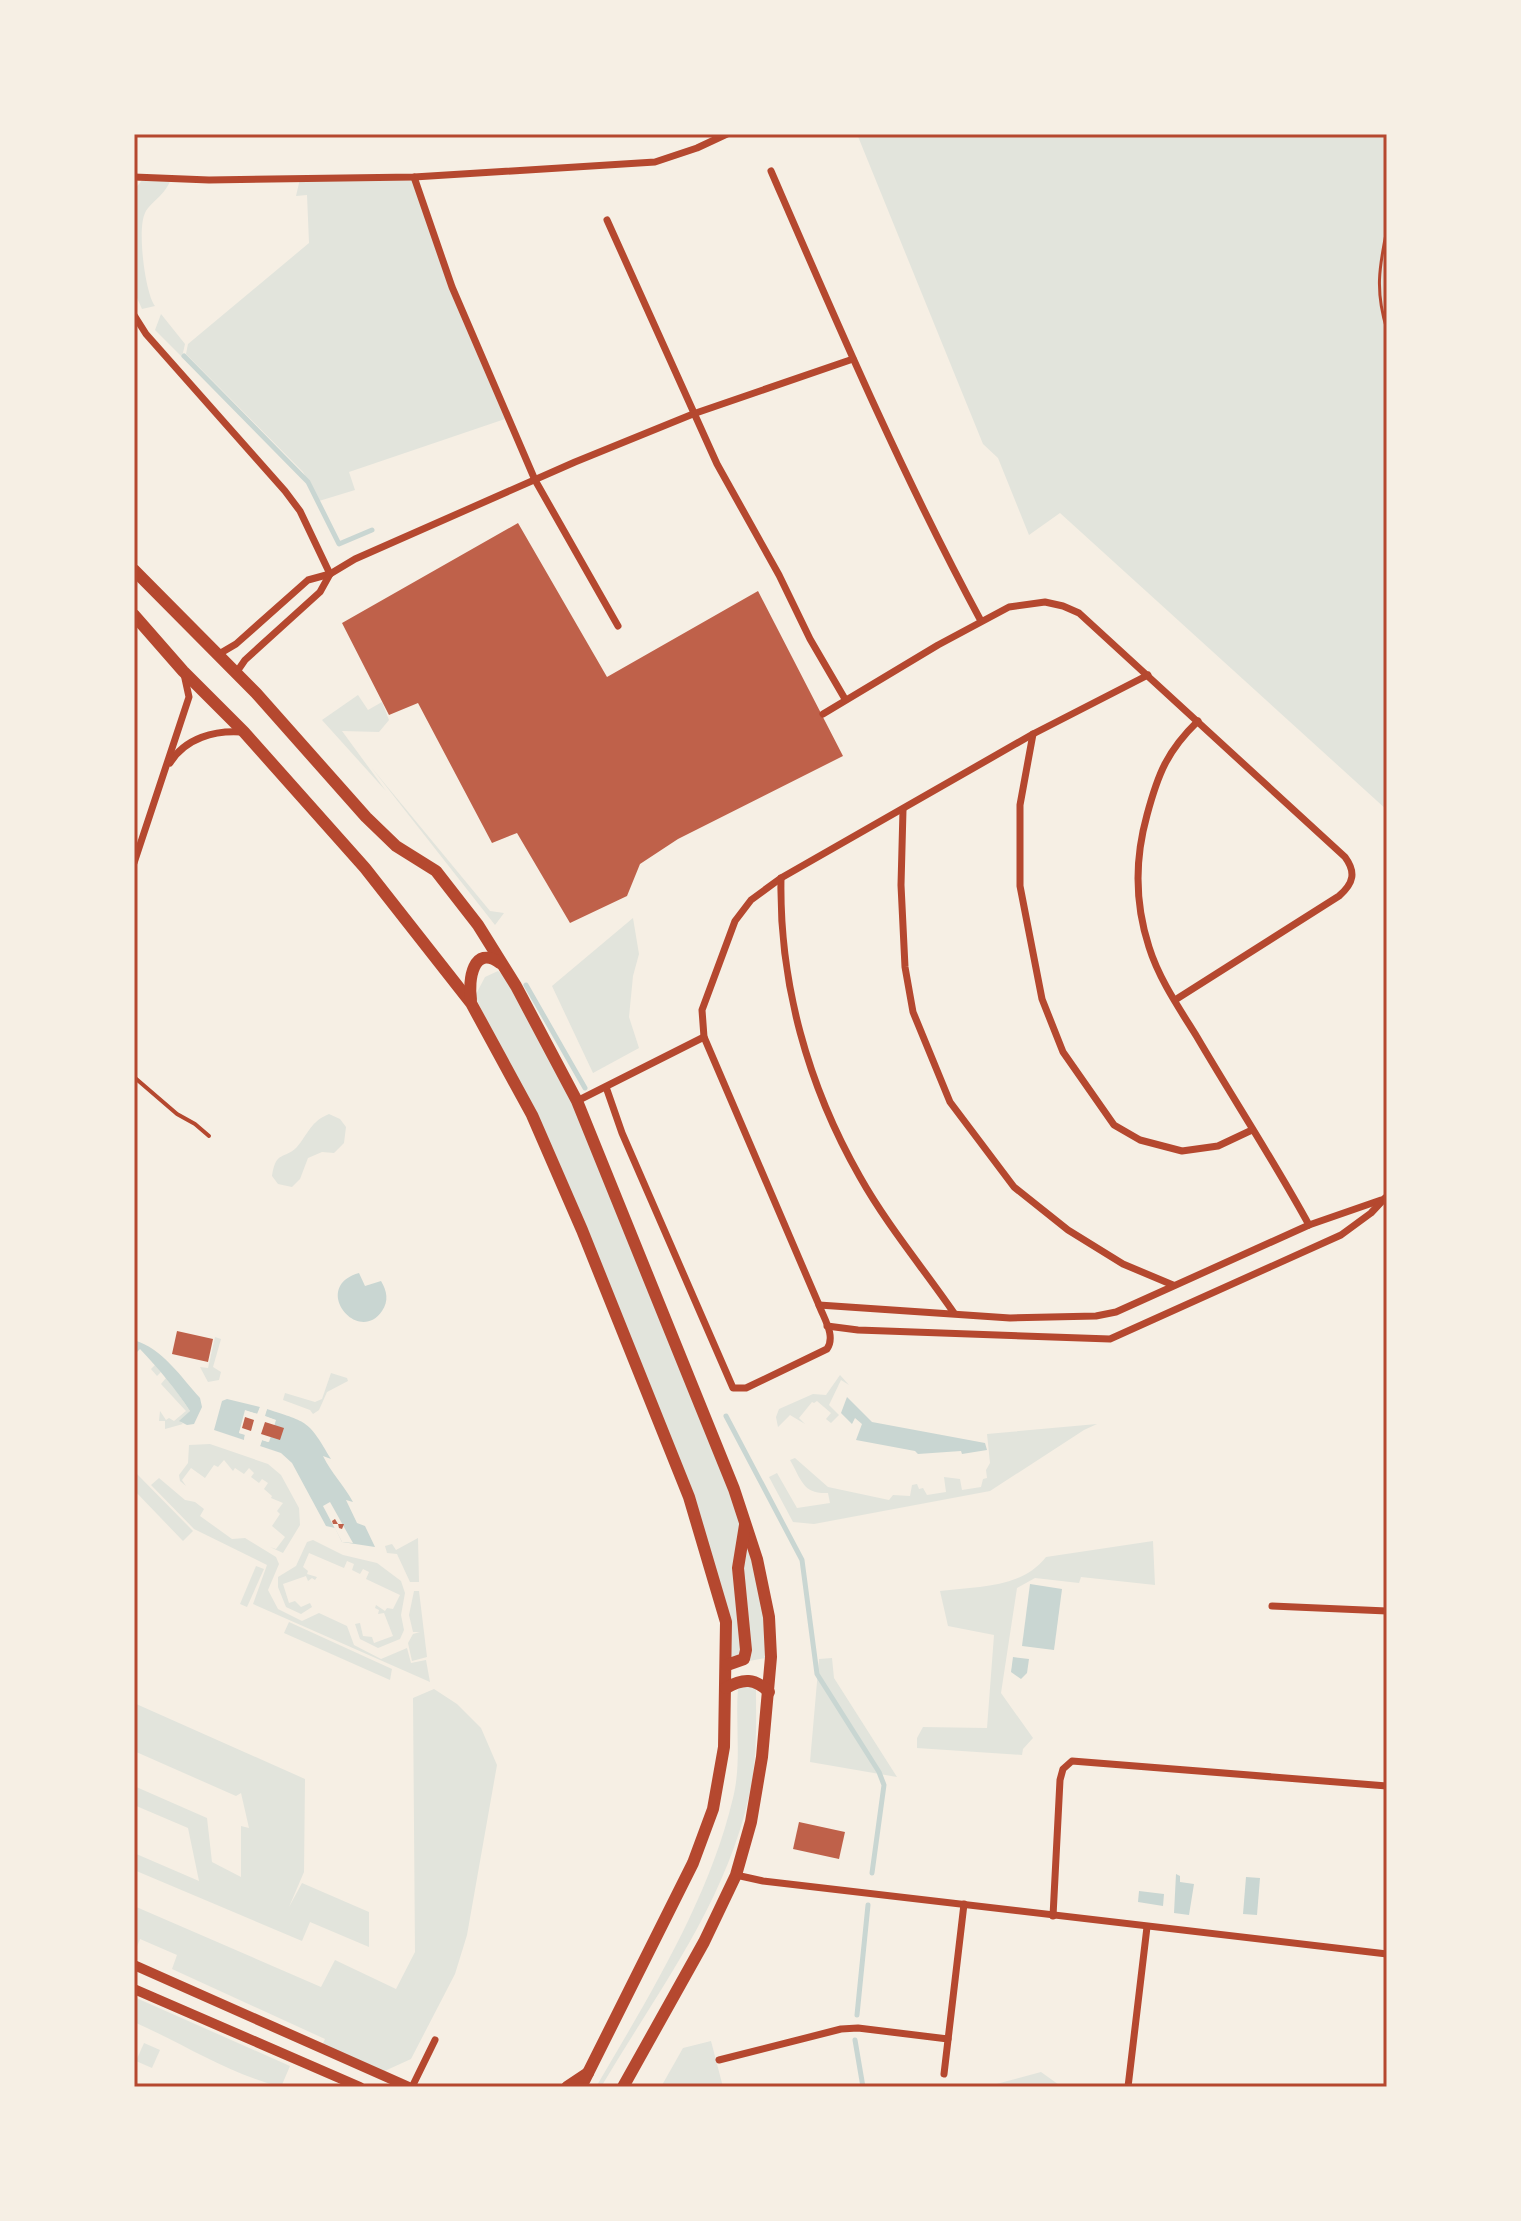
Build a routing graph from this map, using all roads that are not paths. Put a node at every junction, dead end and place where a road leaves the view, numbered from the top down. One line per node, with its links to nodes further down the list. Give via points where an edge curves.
1 (727, 134): 4 (street, via 655,162)
2 (771, 171): 7 (street)
3 (134, 177): 4 (street)
4 (414, 177): 9 (street, via 452,287)
5 (607, 220): 8 (street)
6 (134, 315): 11 (street, via 300,511)
7 (853, 359): 8 (street); 13 (street)
8 (693, 414): 9 (street); 19 (street)
9 (535, 480): 11 (street); 14 (street)
10 (134, 570): 15 (main road)
11 (330, 574): 15 (street, via 308,580); 17 (street, via 320,592)
12 (134, 615): 16 (main road)
13 (981, 621): 18 (street, via 1026,603 1063,606 1079,613); 19 (street)
14 (618, 626)
15 (219, 654): 17 (main road)
16 (183, 671): 22 (main road); 24 (street, via 189,697)
17 (236, 673): 28 (main road, via 366,817 396,846 436,871)
18 (1148, 675): 21 (street); 23 (street)
19 (845, 699): 20 (street)
20 (823, 714)
21 (1198, 721): 29 (street, via 1159,774 1138,863 1148,946); 29 (street, via 1353,868 1352,879 1339,896)
22 (244, 732): 24 (street, via 206,735 176,754); 30 (main road, via 365,868)
23 (1033, 734): 25 (street); 35 (street, via 1020,805 1020,886 1042,999 1063,1052 1114,1125 1140,1140 1182,1151 1218,1146)
24 (164, 773): 26 (street)
25 (903, 810): 27 (street); 39 (street, via 905,967 913,1012 950,1102 1014,1187 1123,1264)
26 (134, 863)
27 (781, 878): 31 (street, via 751,900 735,921 702,1010); 41 (street, via 785,962 815,1081 859,1177)
28 (504, 966): 30 (main road, via 492,957 474,966); 34 (main road)
29 (1175, 1000): 35 (street)
30 (471, 1003): 46 (main road, via 532,1115 689,1497 726,1622)
31 (704, 1037): 33 (street); 40 (street)
32 (134, 1077): 36 (lane)
33 (606, 1087): 34 (street); 42 (street, via 733,1388 746,1388 827,1349)
34 (577, 1101): 43 (main road)
35 (1252, 1130): 38 (street)
36 (209, 1136)
37 (1386, 1198): 38 (street); 42 (street, via 1341,1235 1110,1339)
38 (1309, 1225): 39 (street)
39 (1173, 1285): 41 (street, via 1096,1316)
40 (819, 1305): 41 (street); 42 (street)
41 (954, 1313)
42 (827, 1326)
43 (745, 1525): 46 (main road, via 738,1568 746,1650 744,1659); 48 (main road, via 769,1617)
44 (1272, 1606): 45 (street)
45 (1387, 1611)
46 (727, 1665): 47 (main road)
47 (726, 1688): 48 (main road, via 750,1679); 60 (main road, via 724,1747 713,1809 693,1863)
48 (769, 1692): 50 (main road, via 751,1822)
49 (1387, 1786): 52 (street, via 1072,1761 1060,1780)
50 (736, 1875): 51 (street); 66 (main road)
51 (964, 1904): 52 (street); 57 (street)
52 (1053, 1916): 53 (street)
53 (1147, 1927): 54 (street); 67 (street)
54 (1387, 1954)
55 (134, 1965): 63 (main road)
56 (134, 1989): 62 (main road)
57 (948, 2039): 59 (street, via 841,2029); 61 (street)
58 (435, 2040): 63 (street)
59 (719, 2060)
60 (590, 2071): 64 (main road); 65 (main road)
61 (944, 2074)
62 (360, 2087)
63 (410, 2087)
64 (567, 2087)
65 (581, 2087)
66 (623, 2087)
67 (1128, 2087)

